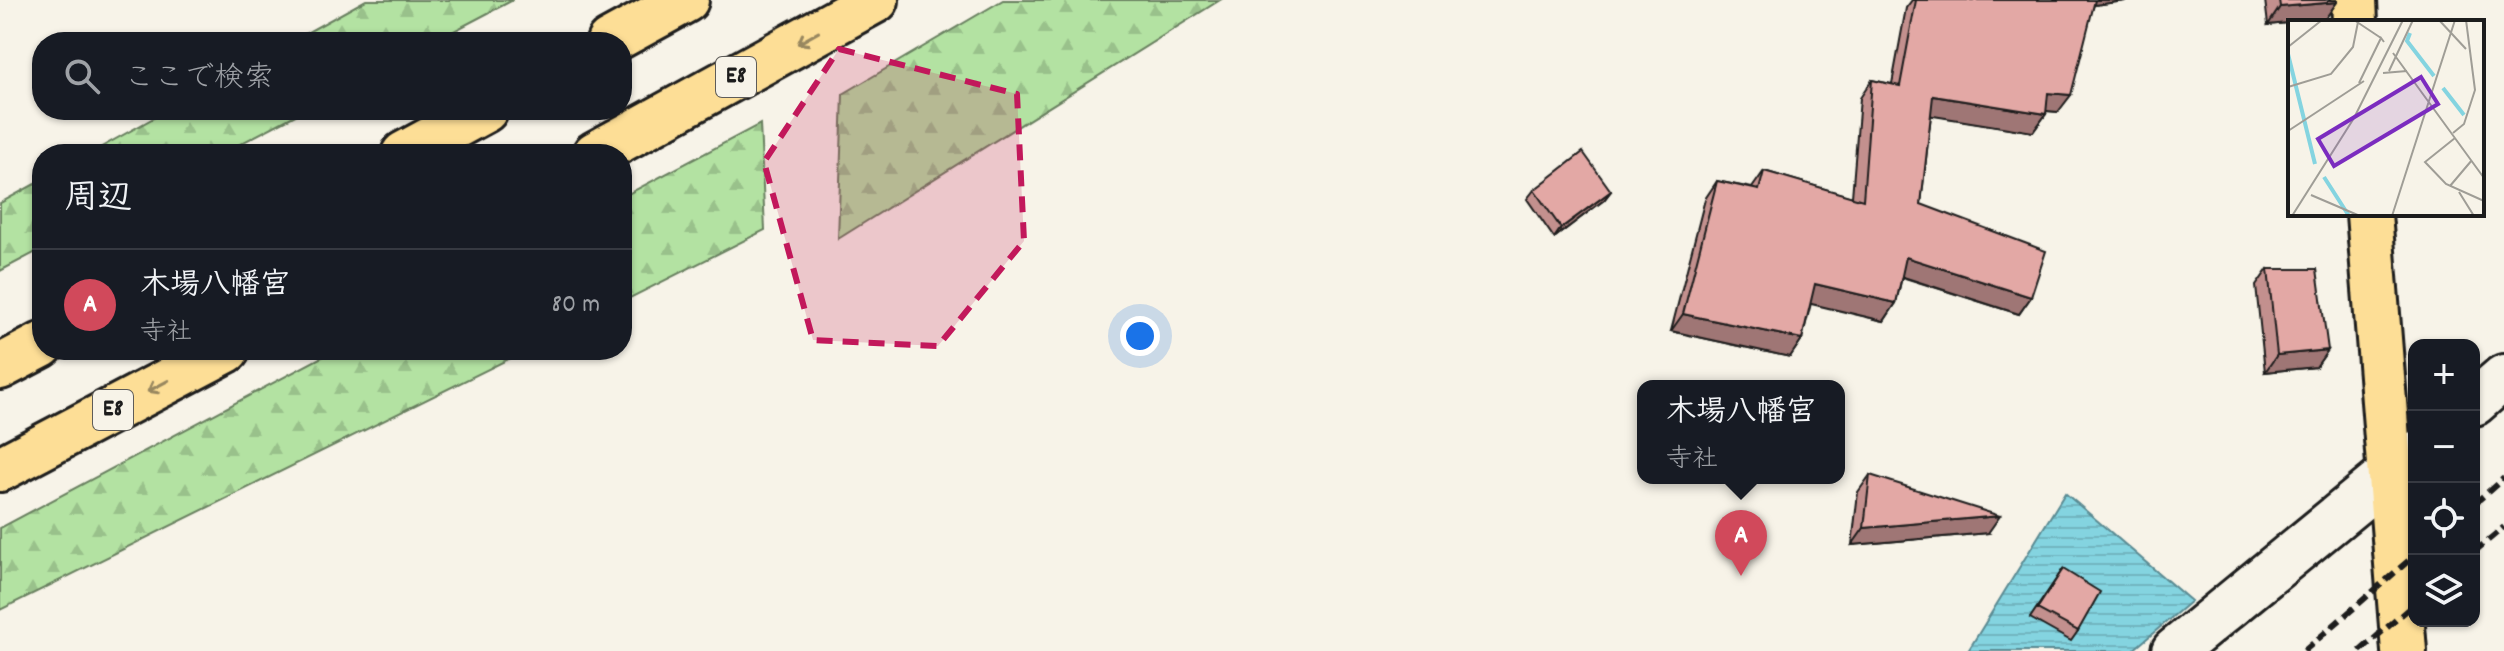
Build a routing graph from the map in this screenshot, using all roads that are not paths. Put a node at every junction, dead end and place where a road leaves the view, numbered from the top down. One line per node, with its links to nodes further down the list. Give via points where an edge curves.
1 (686, 0): 5 (main road)
2 (876, 0): 8 (main road, E8, one-way to 8)
3 (2354, 0): 4 (main road)
4 (2355, 20)
5 (627, 32)
6 (467, 120): 7 (main road)
7 (422, 144)
8 (613, 144)
9 (2369, 216): 15 (main road)
10 (32, 350): 12 (main road)
11 (208, 360): 16 (main road, E8, one-way to 16)
12 (0, 367)
13 (2504, 377): 14 (street)
14 (2480, 398)
15 (2401, 465): 17 (street); 18 (main road)
16 (0, 469)
17 (2174, 651)
18 (2404, 651)

